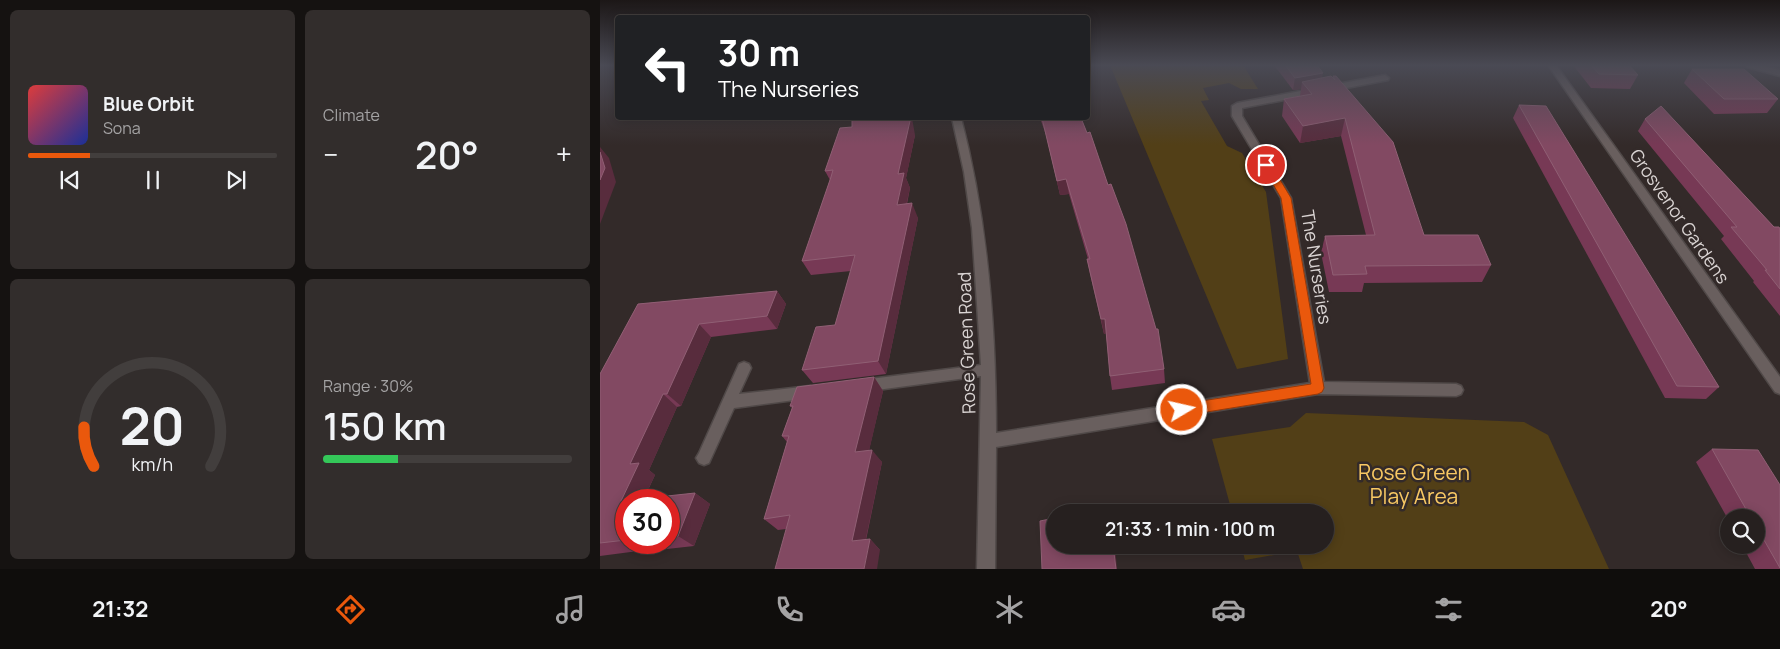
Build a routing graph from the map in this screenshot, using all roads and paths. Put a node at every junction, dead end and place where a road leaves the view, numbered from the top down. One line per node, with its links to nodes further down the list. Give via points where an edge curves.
1 (1313, 92): 7 (street, The Nurseries, via 1237,106 1237,116 1286,198)
2 (1571, 92): 8 (street, Grosvenor Gardens)
3 (956, 120): 5 (street, Rose Green Road, via 971,178 984,273)
4 (744, 368): 11 (street)
5 (986, 370): 6 (street); 12 (street, Rose Green Road)
6 (848, 388)
7 (1318, 388): 10 (street); 12 (street)
8 (1780, 388)
9 (828, 390): 11 (street)
10 (1456, 390)
11 (729, 402): 13 (street)
12 (988, 441): 14 (street, Rose Green Road)
13 (704, 458)
14 (986, 569)

